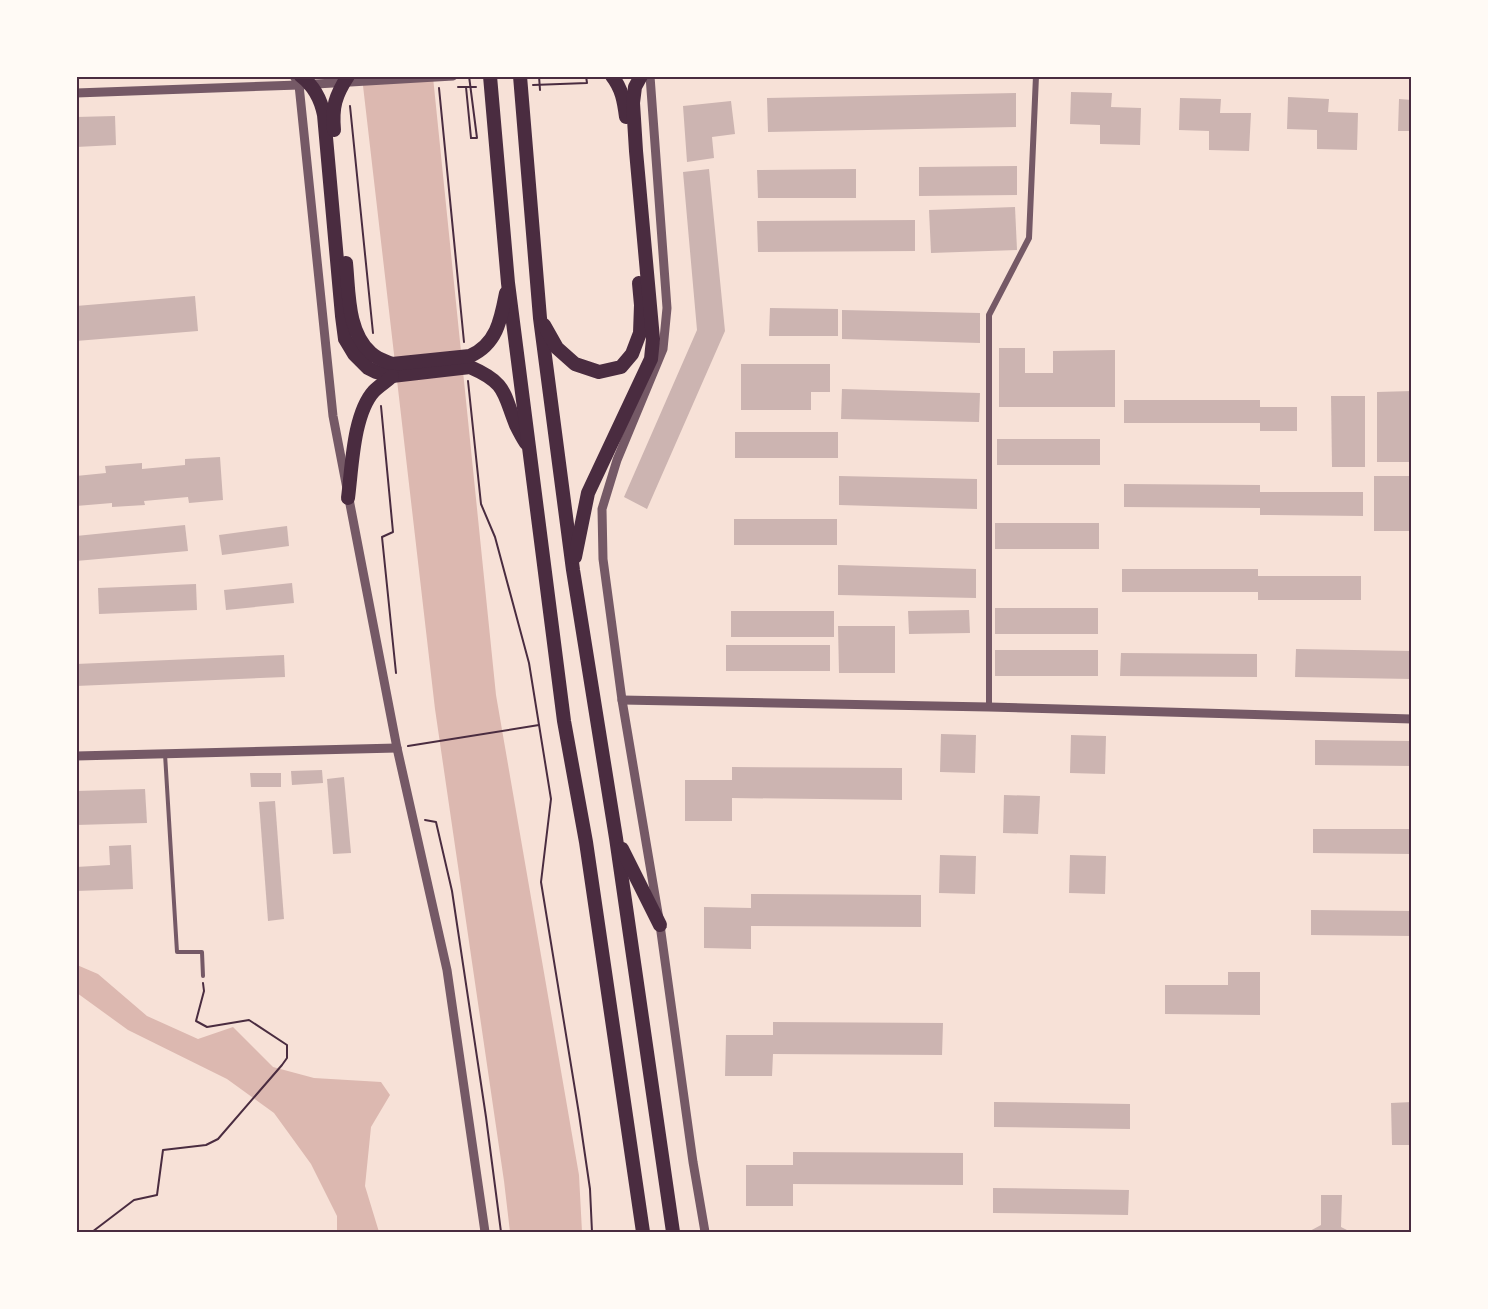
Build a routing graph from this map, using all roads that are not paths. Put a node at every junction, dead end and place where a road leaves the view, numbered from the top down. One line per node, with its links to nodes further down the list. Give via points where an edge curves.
1 (453, 76): 9 (street)
2 (490, 76): 14 (highway)
3 (520, 76): 15 (highway)
4 (612, 76): 12 (highway)
5 (641, 76): 12 (highway)
6 (650, 76): 21 (street, via 667,308 663,349 617,460 602,510 603,559)
7 (1036, 76): 22 (street, via 1029,238 989,315)
8 (298, 79): 10 (street); 11 (street); 13 (highway, via 305,80); 19 (street, via 333,417)
9 (352, 79): 10 (street); 13 (highway, via 341,88)
10 (324, 80)
11 (76, 93)
12 (629, 103): 15 (highway, via 641,305 640,333 632,354 621,367 599,372 575,364 557,348); 20 (highway, via 653,339 651,359 588,493)
13 (328, 114): 17 (highway, via 354,324 361,342)
14 (508, 283): 16 (highway, via 497,330); 18 (highway)
15 (540, 318): 20 (highway)
16 (470, 362): 17 (highway); 18 (highway, via 502,388)
17 (392, 370): 19 (highway, via 365,405 355,440)
18 (529, 450): 31 (highway, via 564,721 586,842)
19 (348, 498): 24 (street)
20 (573, 570): 27 (highway)
21 (622, 700): 22 (street); 28 (street)
22 (989, 706): 23 (street)
23 (1412, 719)
24 (397, 748): 25 (street); 30 (street, via 447,970)
25 (165, 753): 26 (street); 29 (lane, via 177,952 201,952)
26 (76, 756)
27 (616, 838): 28 (highway); 32 (highway)
28 (660, 925): 33 (street)
29 (203, 976)
30 (484, 1233)
31 (643, 1233)
32 (673, 1233)
33 (705, 1233)

